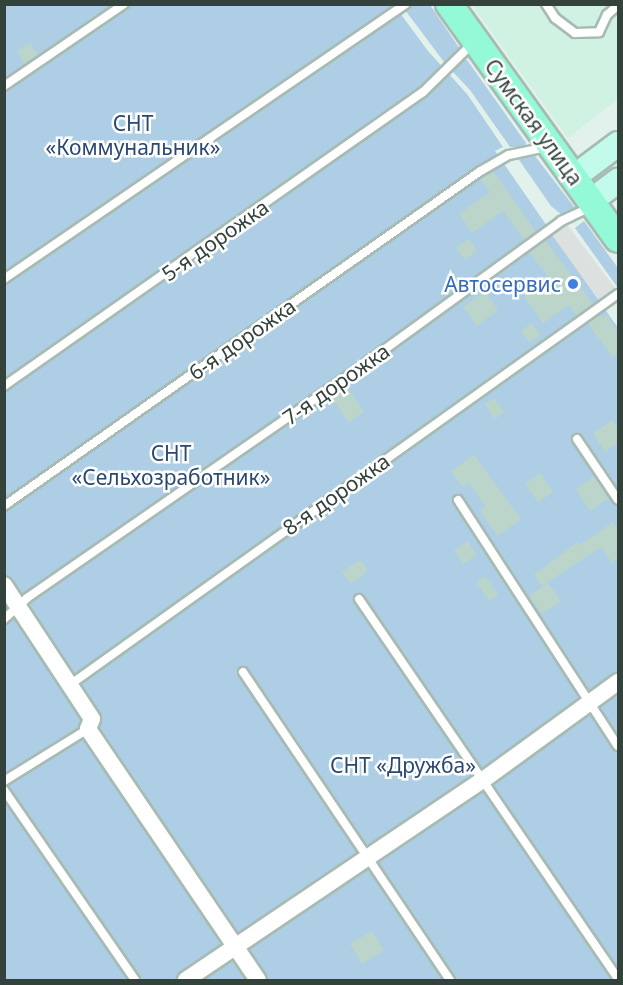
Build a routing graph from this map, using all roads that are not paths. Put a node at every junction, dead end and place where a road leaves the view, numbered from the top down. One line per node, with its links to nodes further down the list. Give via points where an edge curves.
1 (124, 4): 7 (lane)
2 (406, 4): 14 (lane)
3 (450, 4): 6 (main road, Сумская улица)
4 (546, 4): 5 (lane, via 555,18 575,33 599,32 607,15)
5 (618, 5)
6 (475, 41): 9 (main road, Сумская улица); 16 (lane, 5-я дорожка, via 423,93)
7 (4, 86)
8 (618, 144): 10 (main road)
9 (551, 146): 10 (main road, Сумская улица); 20 (lane, 6-я дорожка, via 509,155 479,172)
10 (574, 177): 12 (main road, Сумская улица)
11 (618, 181): 12 (main road)
12 (593, 203): 13 (main road, Сумская улица); 23 (lane, 7-я дорожка, via 563,219)
13 (618, 238)
14 (4, 279)
15 (618, 294): 27 (lane, 8-я дорожка)
16 (4, 386)
17 (577, 439): 19 (lane)
18 (458, 500): 28 (lane)
19 (618, 500)
20 (4, 506)
21 (4, 585): 23 (street)
22 (359, 599): 31 (lane)
23 (18, 609): 24 (lane, 7-я дорожка); 27 (street)
24 (4, 619)
25 (243, 672): 34 (lane)
26 (618, 682): 28 (street)
27 (71, 684): 29 (street, via 92,719)
28 (590, 703): 30 (lane); 31 (street)
29 (88, 729): 32 (lane); 35 (street)
30 (618, 746)
31 (483, 780): 34 (street); 36 (lane)
32 (4, 782)
33 (4, 790): 37 (lane)
34 (369, 857): 35 (street); 40 (lane)
35 (235, 948): 38 (street); 39 (street)
36 (618, 979)
37 (135, 981)
38 (186, 981)
39 (258, 981)
40 (450, 981)

